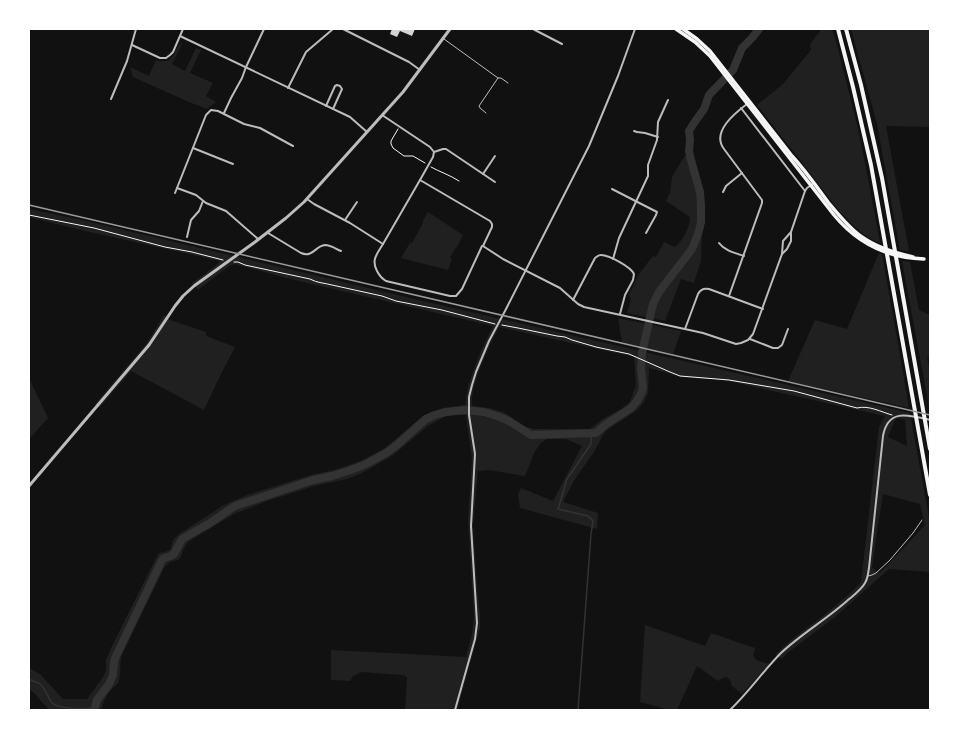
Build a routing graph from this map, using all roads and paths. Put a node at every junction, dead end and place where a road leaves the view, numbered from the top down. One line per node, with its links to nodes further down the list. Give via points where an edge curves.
1 (136, 29): 16 (street)
2 (183, 29): 13 (street)
3 (264, 29): 17 (street)
4 (333, 29): 22 (street, via 306,52)
5 (343, 29): 18 (street)
6 (450, 29): 14 (street)
7 (533, 29): 15 (street)
8 (635, 29): 73 (street, via 586,151)
9 (676, 29): 19 (main road, via 700,46)
10 (683, 29): 19 (main road, via 704,45)
11 (838, 29): 86 (highway, via 873,174)
12 (846, 29): 84 (highway, via 885,194)
13 (180, 36): 16 (street, via 172,54 166,58 160,58); 17 (street)
14 (443, 39): 18 (street); 20 (lane)
15 (562, 44)
16 (132, 45): 23 (street)
17 (246, 67): 22 (street); 29 (street)
18 (420, 70): 31 (street)
19 (726, 74): 25 (main road)
20 (498, 78): 21 (lane); 30 (lane, via 479,106)
21 (508, 83)
22 (288, 88): 26 (street)
23 (111, 99)
24 (668, 100): 35 (street, via 658,123)
25 (749, 103): 27 (street); 47 (main road)
26 (326, 106): 28 (street); 28 (street, via 335,87 340,86 342,89)
27 (741, 108): 42 (street, via 726,122 720,141); 50 (street)
28 (333, 109): 34 (street, via 350,117)
29 (224, 113): 36 (street); 37 (street, via 218,110 208,112)
30 (486, 113)
31 (382, 115): 32 (street); 34 (street)
32 (399, 127): 38 (street); 41 (path, via 390,143 393,148 404,156 413,156)
33 (634, 131): 35 (street)
34 (368, 132): 53 (street)
35 (658, 138): 55 (street, via 648,165 648,176)
36 (293, 146)
37 (193, 148): 40 (street); 48 (street)
38 (434, 152): 41 (street); 43 (street, via 446,149)
39 (494, 156): 43 (street)
40 (233, 164)
41 (428, 165): 44 (street); 45 (path)
42 (742, 173): 51 (street, via 727,184); 69 (street, via 762,202)
43 (483, 174): 46 (street)
44 (420, 180): 65 (street); 66 (street, via 490,221 492,225)
45 (459, 181)
46 (495, 182)
47 (812, 184): 50 (street); 71 (main road, via 861,237 884,249)
48 (177, 188): 52 (street); 54 (street)
49 (612, 189): 55 (street)
50 (805, 191): 61 (street)
51 (723, 192)
52 (175, 193)
53 (307, 199): 58 (street); 59 (street)
54 (203, 201): 62 (street, via 191,220); 63 (street, via 226,211)
55 (636, 201): 60 (street, via 657,213); 70 (street, via 619,238)
56 (357, 202): 58 (street)
57 (29, 215): 72 (path)
58 (345, 220): 65 (street)
59 (267, 232): 63 (street); 67 (street, via 305,255 325,245)
60 (646, 232)
61 (790, 232): 68 (street, via 783,241); 68 (street, via 791,241)
62 (187, 237)
63 (258, 239): 72 (street)
64 (719, 243): 69 (street, via 727,250)
65 (383, 244): 66 (street, via 374,262 384,280 452,297 458,295 462,289)
66 (482, 246): 73 (street)
67 (341, 251)
68 (782, 254): 76 (street)
69 (744, 256): 74 (street)
70 (613, 259): 75 (street, via 597,256); 77 (street, via 633,271 634,276)
71 (930, 260)
72 (229, 261): 78 (path); 85 (street, via 180,299 146,348)
73 (525, 270): 75 (street, via 560,288); 78 (street)
74 (729, 296): 76 (street); 80 (street, via 706,289 700,291)
75 (573, 300): 77 (street, via 584,307)
76 (763, 309): 81 (street)
77 (620, 315): 80 (street)
78 (497, 324): 82 (path, via 565,337 630,354 680,376 729,380 794,391); 89 (street, via 476,372 469,407 475,454 471,526 477,623)
79 (788, 328): 81 (street, via 782,345 778,348)
80 (685, 329): 81 (street, via 736,344)
81 (750, 339)
82 (896, 416): 83 (street, via 906,415); 88 (street, via 887,424 883,436)
83 (930, 420)
84 (930, 449)
85 (29, 486)
86 (930, 495)
87 (922, 520): 88 (lane, via 890,560 876,573)
88 (868, 576): 90 (street, via 862,587 844,604 780,654)
89 (455, 710)
90 (730, 710)

